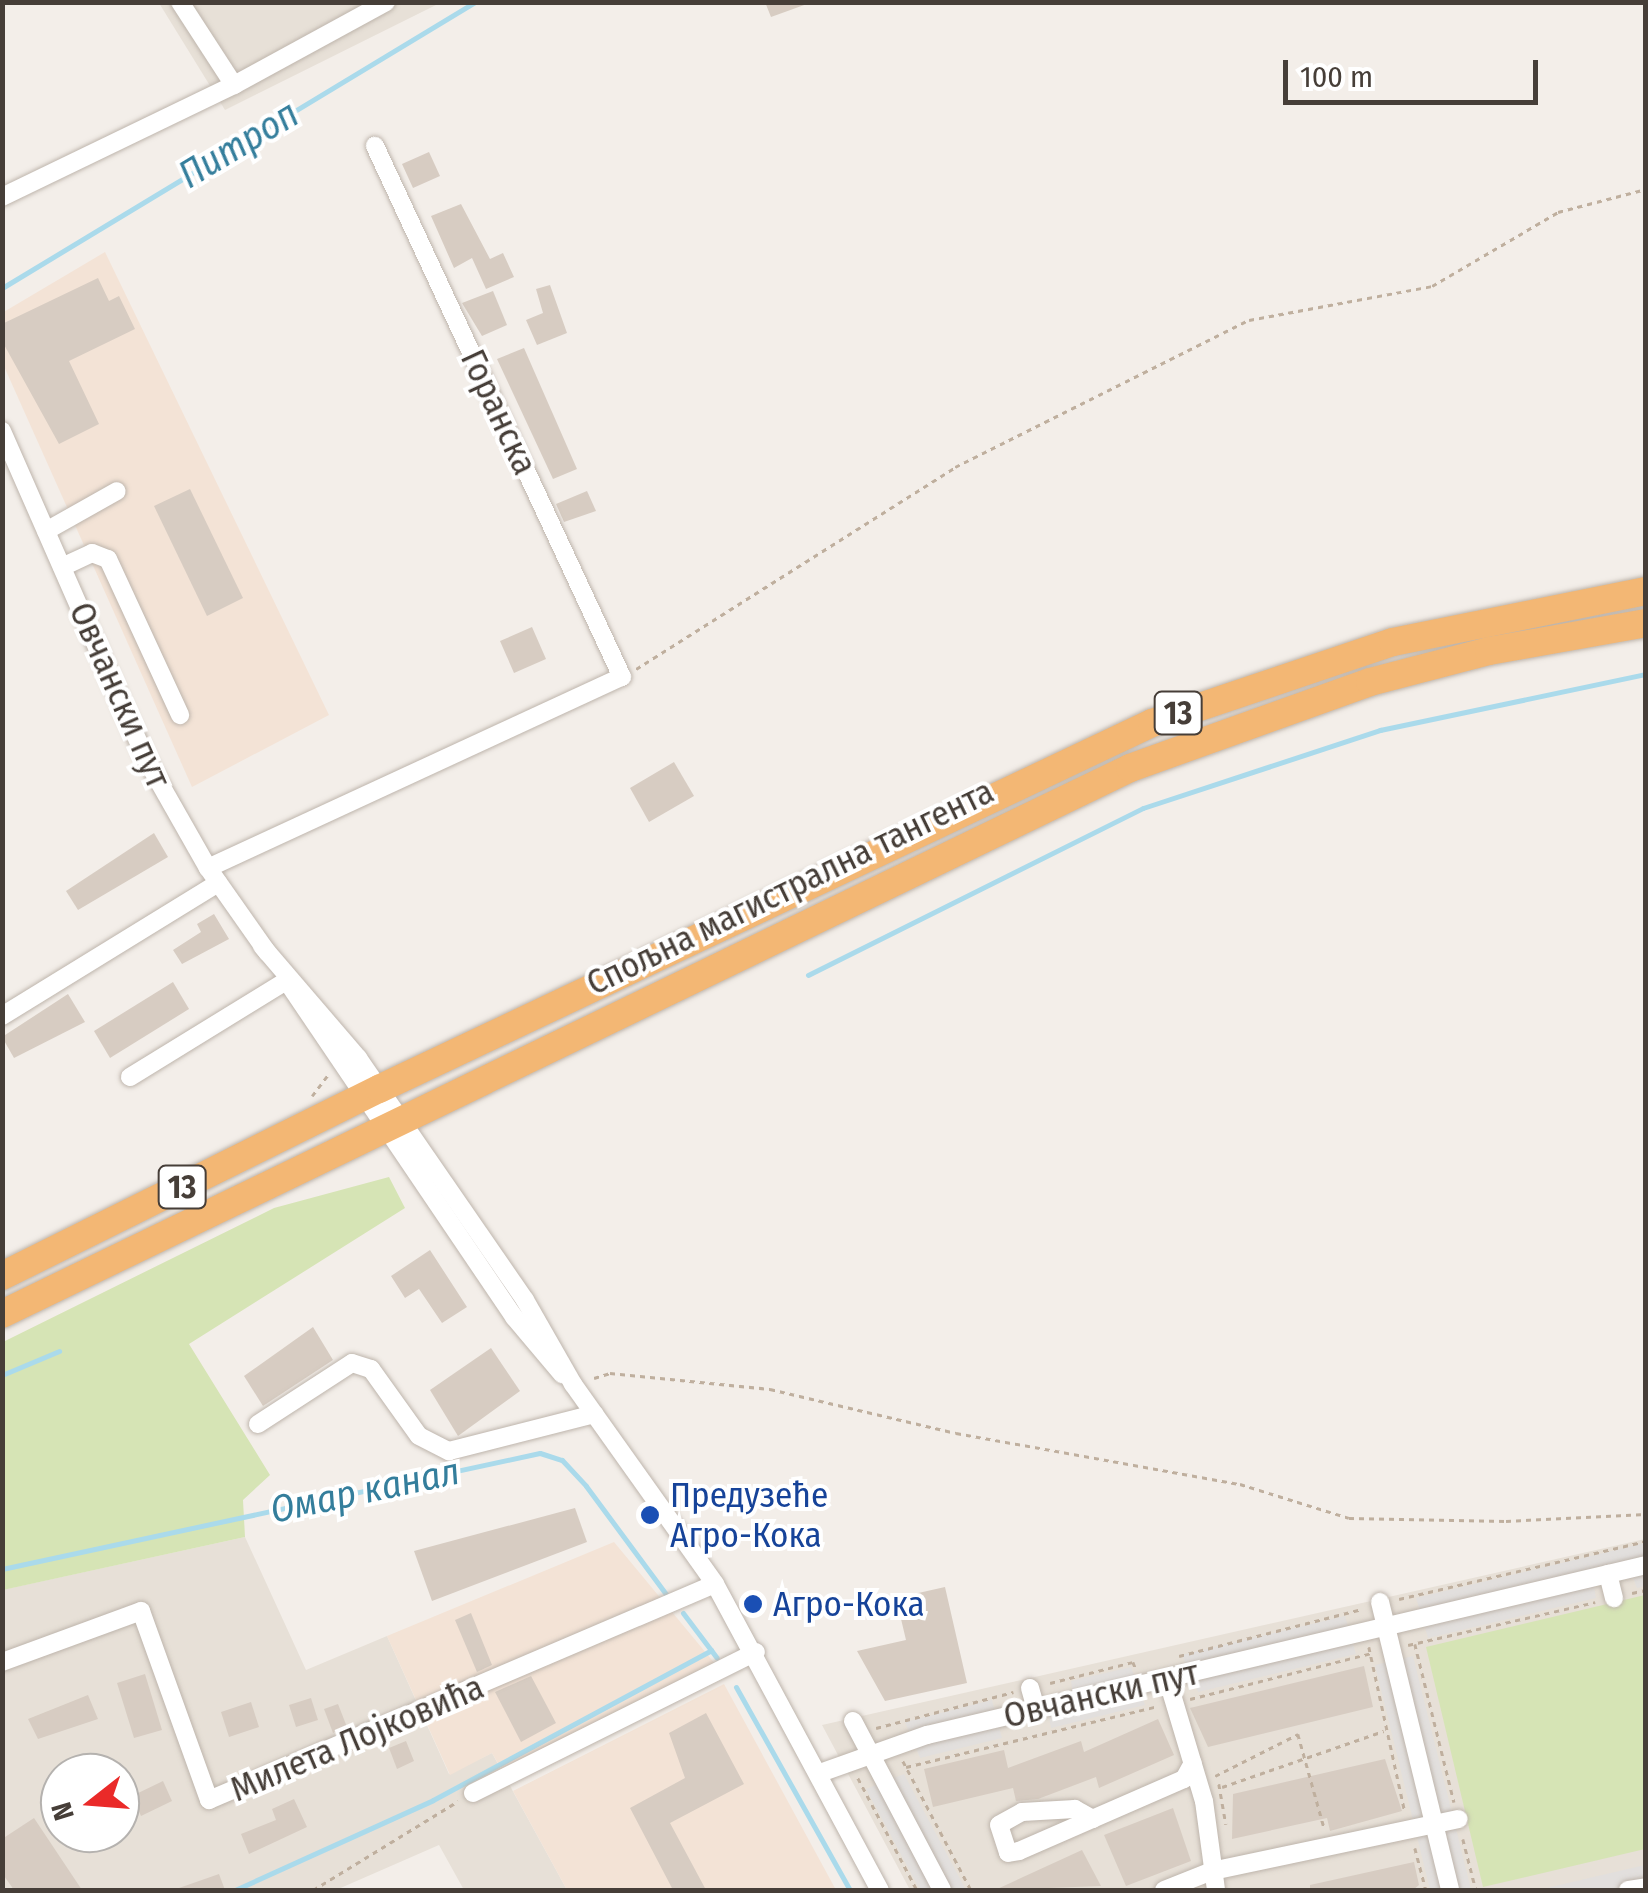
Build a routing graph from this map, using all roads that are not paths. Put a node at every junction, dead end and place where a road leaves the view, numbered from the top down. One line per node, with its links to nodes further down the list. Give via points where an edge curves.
1 (180, 2): 3 (street)
2 (386, 2): 3 (street)
3 (234, 85): 5 (street)
4 (375, 146): 14 (street, Горанска, via 622,678)
5 (2, 197)
6 (2, 430): 7 (street, Овчански пут)
7 (6, 450): 9 (street, Овчански пут)
8 (117, 491): 9 (street)
9 (46, 531): 10 (street, Овчански пут)
10 (62, 568): 13 (street, via 92,553 108,559); 14 (street, Овчански пут, via 146,759)
11 (1646, 590): 19 (highway, Спољна магистрална тангента / 13, via 1393,642 1152,723)
12 (1646, 623): 20 (highway, Спољна магистрална тангента / 13, via 1435,664 1178,748 977,837)
13 (180, 715)
14 (212, 875): 15 (street, Овчански пут); 17 (street)
15 (262, 946): 16 (street, Овчански пут); 19 (street, Овчански пут, via 320,1006)
16 (286, 981): 18 (street); 19 (street, Овчански пут)
17 (2, 1016)
18 (130, 1077)
19 (370, 1093): 20 (street, Овчански пут); 21 (highway, Спољна магистрална тангента / 13)
20 (392, 1125): 22 (highway, Спољна магистрална тангента / 13); 23 (street, Овчански пут, via 532,1342)
21 (2, 1276)
22 (2, 1314)
23 (594, 1414): 24 (street, via 450,1450 419,1436 371,1368 352,1363); 27 (street, Овчански пут)
24 (258, 1424)
25 (1646, 1564): 26 (street, Овчански пут)
26 (1608, 1574): 28 (street); 30 (street, Овчански пут)
27 (714, 1584): 31 (street, Овчански пут); 32 (street, Милета Лојковића, via 209,1800 142,1611)
28 (1614, 1598)
29 (1380, 1602): 30 (street)
30 (1386, 1626): 33 (street, Овчански пут); 43 (street)
31 (756, 1652): 39 (street, Овчански пут); 40 (street)
32 (2, 1662)
33 (1167, 1678): 35 (street, Овчански пут); 38 (street)
34 (1030, 1688): 35 (street)
35 (1036, 1710): 37 (street, Овчански пут)
36 (854, 1720): 37 (street)
37 (870, 1752): 39 (street, Овчански пут); 47 (street)
38 (1193, 1763): 41 (street, via 1184,1779); 44 (street)
39 (820, 1773): 46 (street, Овчански пут)
40 (473, 1792)
41 (1093, 1818): 41 (street, via 1008,1853 998,1825 1022,1812 1075,1809)
42 (1459, 1819): 43 (street)
43 (1434, 1826): 44 (street); 50 (street)
44 (1212, 1871): 48 (street); 49 (street)
45 (1646, 1886): 51 (street)
46 (880, 1890)
47 (942, 1890)
48 (1164, 1890)
49 (1216, 1890)
50 (1450, 1890)
51 (1628, 1890)

